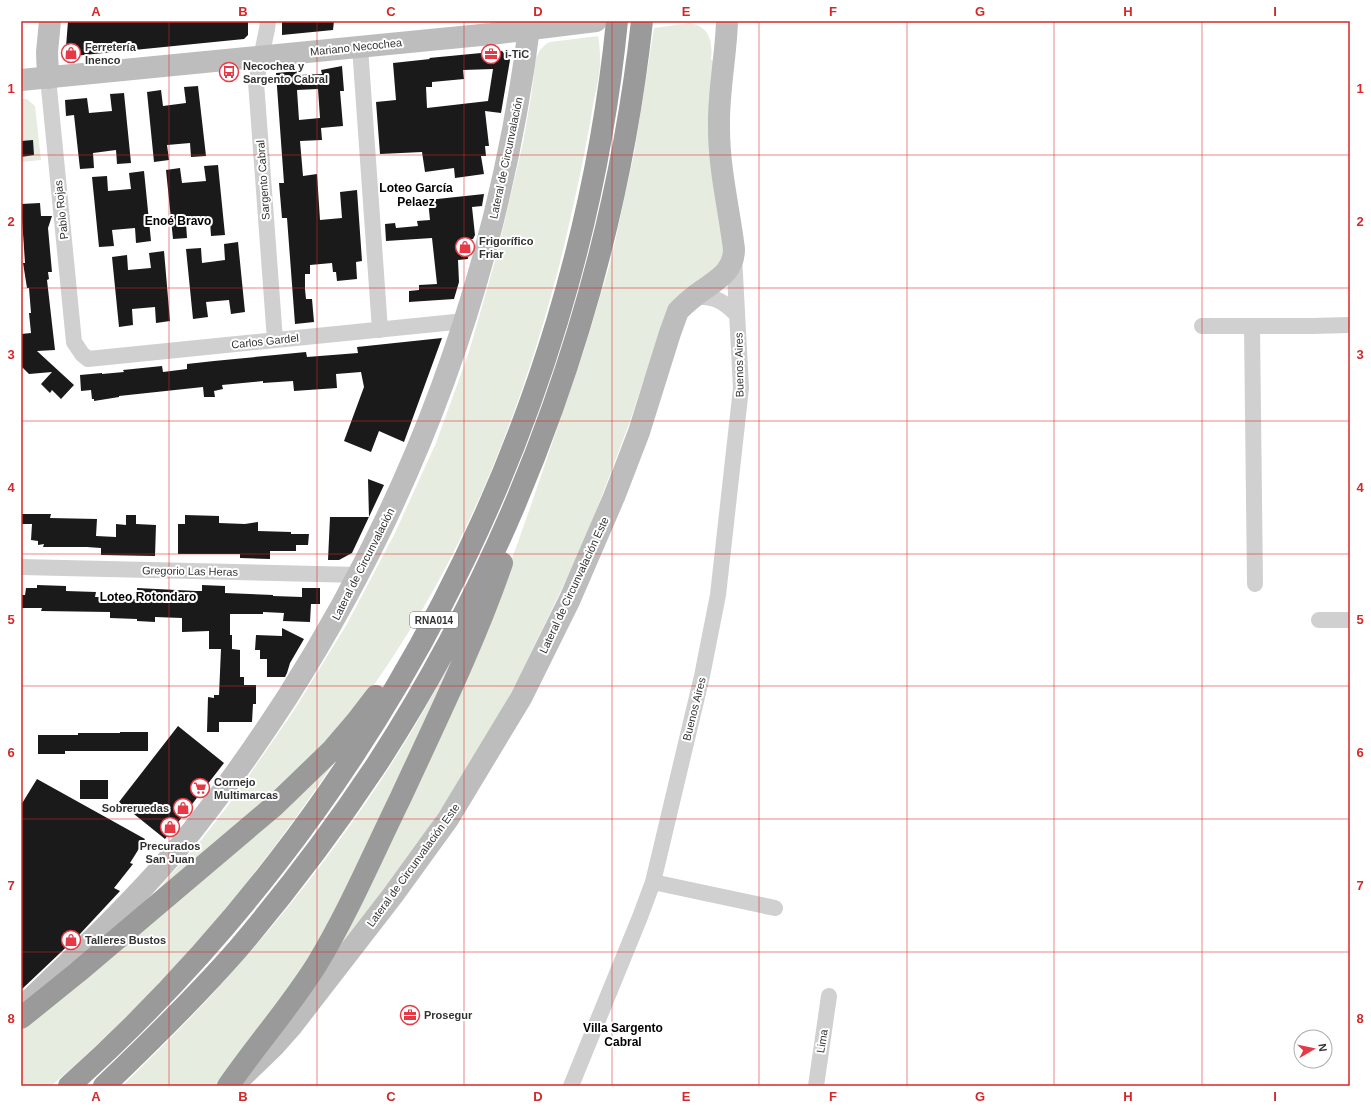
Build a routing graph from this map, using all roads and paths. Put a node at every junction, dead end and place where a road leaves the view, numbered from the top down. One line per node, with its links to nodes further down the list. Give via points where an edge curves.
1 (50, 21): 10 (street)
2 (268, 21): 9 (street, Sargento Cabral)
3 (596, 21): 7 (street, Mariano Necochea)
4 (617, 21): 28 (highway, RNA014, via 601,137 576,251 553,333 497,488 456,578)
5 (642, 21): 22 (highway, RNA014, via 622,152 607,222 589,295)
6 (727, 21): 12 (street, via 719,128)
7 (529, 25): 8 (street, Mariano Necochea); 15 (street, Lateral de Circunvalación, via 521,86 506,164)
8 (360, 46): 9 (street, Mariano Necochea); 19 (street)
9 (261, 56): 10 (street, Mariano Necochea); 20 (street, Sargento Cabral, via 256,82)
10 (48, 78): 11 (street, Mariano Necochea); 21 (street, Pablo Rojas)
11 (21, 80)
12 (734, 255): 13 (street, Lateral de Circunvalación Este, via 722,276); 14 (street, Buenos Aires)
13 (693, 297): 14 (street, via 717,299); 37 (street, Lateral de Circunvalación Este, via 678,311 631,453 587,561 530,680 498,736 448,819 393,895 291,1027 260,1061)
14 (738, 315): 29 (street, Buenos Aires, via 741,388 718,595 702,676)
15 (465, 321): 19 (street, Carlos Gardel); 24 (street, Lateral de Circunvalación, via 433,413)
16 (1350, 324): 18 (street)
17 (1202, 326): 18 (street)
18 (1252, 327): 25 (street)
19 (380, 330): 20 (street, Carlos Gardel)
20 (275, 340): 21 (street, Carlos Gardel, via 88,360)
21 (74, 342)
22 (542, 437): 35 (highway, RNA014, via 508,520 471,599 391,742 359,790 307,862 235,952); 36 (highway, via 510,540 481,619 441,712 353,896 300,989)
23 (21, 567): 24 (street, Gregorio Las Heras)
24 (359, 575): 32 (street, Lateral de Circunvalación, via 276,714 192,830 123,908)
25 (1255, 584)
26 (1319, 620): 27 (street)
27 (1350, 620)
28 (432, 623): 33 (highway, via 356,722 313,769 251,826); 34 (highway, RNA014, via 383,710 348,764 253,894 154,1005)
29 (653, 882): 30 (street); 38 (street, Buenos Aires)
30 (775, 908)
31 (829, 996): 39 (street, Lima)
32 (21, 1007)
33 (21, 1018)
34 (69, 1086)
35 (104, 1086)
36 (228, 1086)
37 (232, 1086)
38 (571, 1086)
39 (816, 1086)

